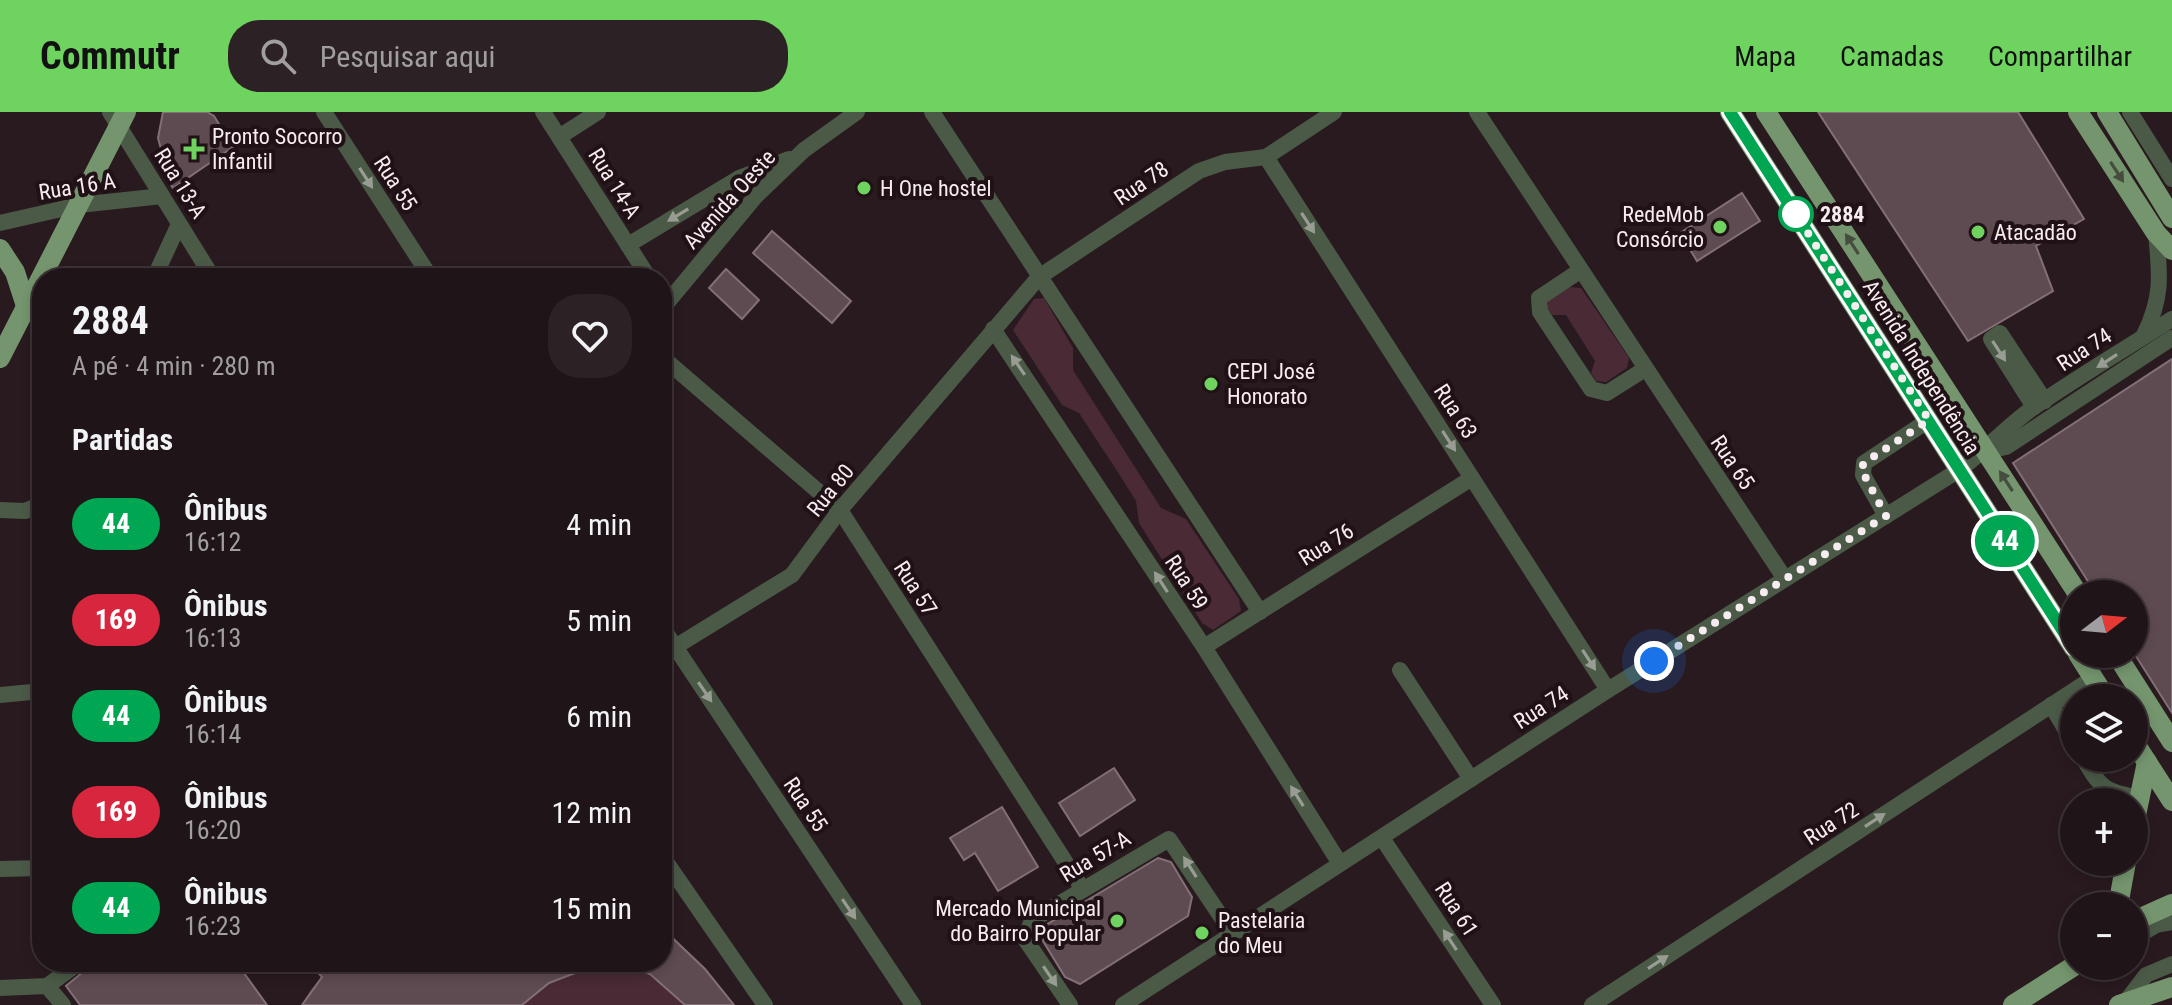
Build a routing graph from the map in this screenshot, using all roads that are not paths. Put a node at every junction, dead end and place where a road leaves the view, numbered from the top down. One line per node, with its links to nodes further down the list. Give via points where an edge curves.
1 (324, 112): 30 (street, Rua 55, one-way to 30)
2 (543, 112): 14 (street, Rua 14-A)
3 (598, 112): 14 (street)
4 (857, 112): 15 (street, Avenida Oeste)
5 (932, 112): 33 (street, Rua 59)
6 (1334, 112): 16 (street, Rua 78)
7 (1477, 112): 32 (street, Rua 65)
8 (1730, 112): 44 (main road, Avenida Independência)
9 (1766, 112): 45 (main road, Avenida Independência, one-way to 9)
10 (2078, 112): 23 (main road, one-way to 23)
11 (2107, 112): 20 (main road)
12 (2130, 112): 17 (street)
13 (118, 116): 18 (street, Rua 13-A); 19 (main road)
14 (559, 137): 24 (street, Rua 14-A)
15 (798, 156): 24 (street, Avenida Oeste, one-way to 24, via 739,178); 34 (street, Avenida Oeste)
16 (1266, 157): 33 (street, Rua 78, via 1199,171); 47 (street, Rua 63, one-way to 47)
17 (2172, 179)
18 (162, 196): 19 (street, Rua 16 A); 22 (street, Rua 13-A)
19 (79, 205): 21 (street, Rua 16 A); 27 (main road)
20 (2172, 218)
21 (0, 223)
22 (179, 224): 28 (street); 29 (street, Rua 13-A)
23 (2156, 233): 26 (main road); 39 (street, via 2161,290)
24 (628, 245): 31 (street, Rua 14-A)
25 (0, 249): 36 (main road, via 15,272)
26 (2172, 250)
27 (46, 268)
28 (159, 268)
29 (207, 268)
30 (425, 268)
31 (643, 268)
32 (1581, 270): 43 (street, Rua 65); 43 (street, via 1539,298 1540,312 1591,389 1607,393)
33 (1039, 277): 38 (street, Rua 78); 54 (street, Rua 59)
34 (672, 294)
35 (32, 295): 36 (main road)
36 (26, 306): 41 (main road)
37 (2172, 319): 39 (street, Rua 74)
38 (993, 329): 50 (street, Rua 80); 58 (street, Rua 59, one-way to 38)
39 (2143, 337): 45 (street, Rua 74, one-way to 45, via 1997,434)
40 (2172, 338): 45 (street, Rua 74, via 2006,447)
41 (0, 358)
42 (672, 366): 50 (street, Rua 57)
43 (1645, 369): 52 (street, Rua 65)
44 (1929, 420): 46 (main road, Avenida Independência); 51 (street, via 1861,469)
45 (1986, 451): 46 (street, Rua 74); 53 (main road, Avenida Independência, one-way to 45)
46 (1959, 470): 51 (street, Rua 74); 55 (main road, Avenida Independência)
47 (1472, 478): 54 (street, Rua 76); 64 (street, Rua 63, one-way to 64)
48 (32, 508): 49 (street)
49 (0, 510)
50 (840, 510): 57 (street, Rua 80, via 792,575); 80 (street, Rua 57)
51 (1886, 516): 52 (street, Rua 74)
52 (1785, 579): 64 (street, Rua 74)
53 (2069, 580)
54 (1260, 612): 58 (street, Rua 76)
55 (2060, 626)
56 (672, 642): 57 (street, Rua 55)
57 (675, 647): 95 (street, Rua 55, one-way to 95)
58 (1204, 647): 76 (street, Rua 59, one-way to 58)
59 (2087, 668): 62 (main road)
60 (2125, 668): 69 (main road)
61 (1400, 670): 72 (street)
62 (2093, 678): 63 (main road); 67 (street, Rua 72)
63 (2097, 684)
64 (1608, 690): 72 (street, Rua 74)
65 (32, 692): 66 (street)
66 (0, 695)
67 (2051, 705): 68 (street); 99 (street, Rua 72, one-way to 67)
68 (2060, 720)
69 (2171, 738)
70 (2148, 764): 74 (main road)
71 (2091, 772): 73 (street)
72 (1471, 779): 75 (street, Rua 74)
73 (2104, 788)
74 (2172, 801)
75 (1382, 838): 76 (street, Rua 74); 98 (street, Rua 61, one-way to 75)
76 (1339, 862): 85 (street, Rua 74)
77 (32, 868): 78 (street)
78 (0, 869)
79 (672, 870): 94 (street)
80 (1082, 888): 85 (street, Rua 57-A, one-way to 80, via 1169,839); 96 (street, Rua 57-A, one-way to 96, via 1032,920 1025,939)
81 (2172, 904): 82 (main road)
82 (2148, 915)
83 (2172, 922): 84 (street)
84 (2148, 930)
85 (1232, 933): 97 (street, Rua 74)
86 (2172, 964): 92 (street, via 2146,975)
87 (66, 972): 89 (street)
88 (2060, 975): 100 (main road)
89 (47, 986): 90 (street); 93 (street)
90 (0, 988)
91 (2166, 991): 92 (main road)
92 (2123, 1002)
93 (63, 1005)
94 (765, 1005)
95 (913, 1005)
96 (1070, 1005)
97 (1123, 1005)
98 (1493, 1005)
99 (1592, 1005)
100 (2013, 1005)

